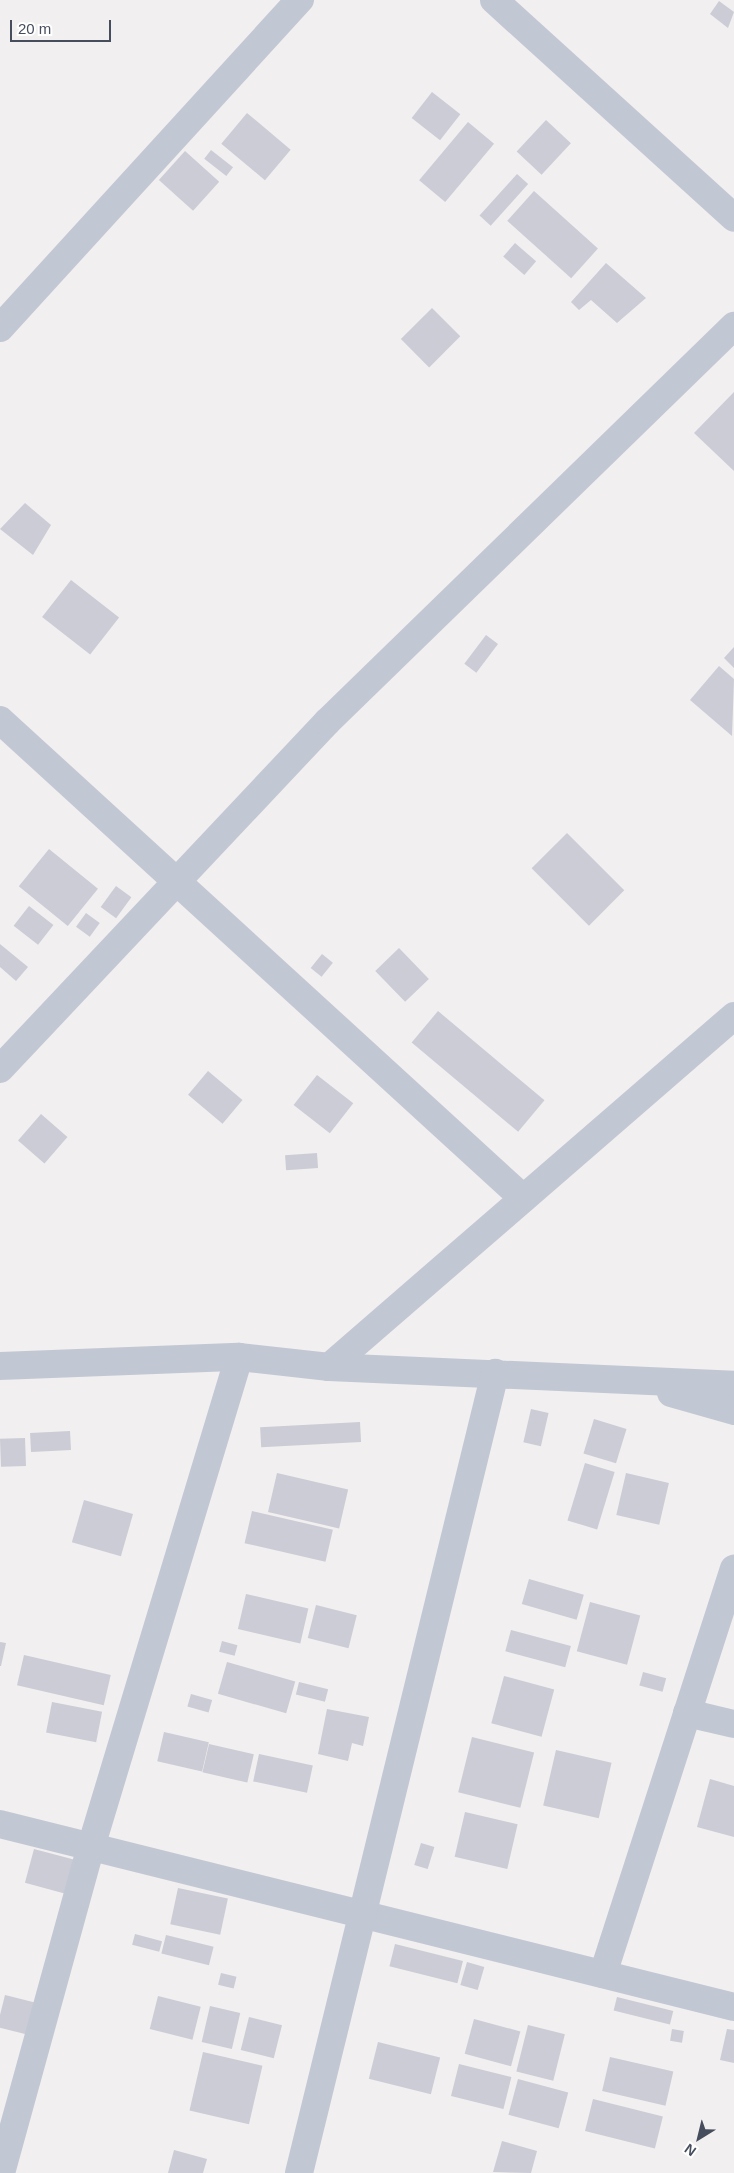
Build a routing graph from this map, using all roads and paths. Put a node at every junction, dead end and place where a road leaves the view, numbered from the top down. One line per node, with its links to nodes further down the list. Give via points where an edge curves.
1 (300, 0): 5 (street)
2 (494, 0): 3 (street)
3 (734, 218)
4 (734, 326): 7 (street, via 326,722)
5 (0, 328)
6 (0, 720): 7 (street)
7 (176, 882): 9 (street); 10 (street)
8 (734, 1016): 10 (street)
9 (0, 1069)
10 (523, 1198): 13 (street)
11 (239, 1357): 12 (street); 13 (street); 22 (street)
12 (0, 1366)
13 (329, 1367): 14 (street)
14 (495, 1373): 15 (street); 23 (street)
15 (632, 1382): 16 (street); 17 (street)
16 (734, 1385)
17 (734, 1410)
18 (734, 1569): 19 (street)
19 (687, 1713): 20 (street); 24 (street)
20 (734, 1724)
21 (0, 1824): 22 (street)
22 (91, 1847): 23 (street); 26 (street)
23 (362, 1914): 24 (street); 27 (street)
24 (603, 1974): 25 (street)
25 (734, 2007)
26 (1, 2173)
27 (299, 2173)

